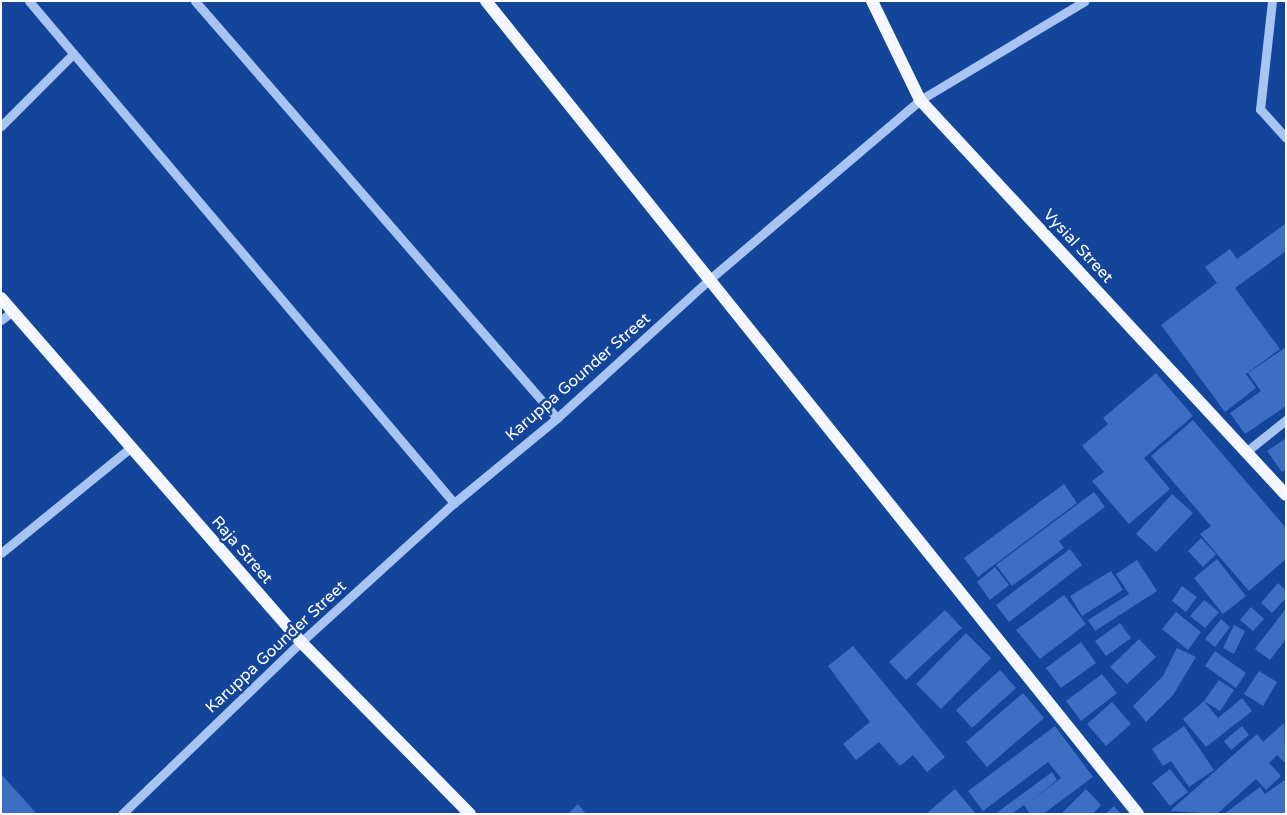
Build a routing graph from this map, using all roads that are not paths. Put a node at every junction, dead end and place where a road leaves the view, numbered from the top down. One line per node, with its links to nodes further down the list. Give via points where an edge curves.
1 (28, 1): 7 (street)
2 (196, 1): 15 (street)
3 (486, 1): 11 (main road)
4 (872, 1): 8 (main road, Vysial Street)
5 (1085, 1): 8 (street, Karuppa Gounder Street)
6 (1272, 1): 10 (street, via 1260,109)
7 (73, 54): 9 (street); 20 (street)
8 (920, 100): 11 (street, Karuppa Gounder Street); 18 (main road, Vysial Street)
9 (1, 126)
10 (1286, 138)
11 (711, 278): 15 (street, Karuppa Gounder Street); 25 (main road)
12 (1, 298): 13 (main road, Raja Street)
13 (12, 311): 14 (street); 17 (main road, Raja Street)
14 (1, 320)
15 (557, 418): 20 (street, Karuppa Gounder Street)
16 (1286, 420): 18 (street)
17 (130, 448): 21 (street); 22 (main road, Raja Street)
18 (1247, 451): 19 (main road, Vysial Street)
19 (1286, 494)
20 (454, 503): 22 (street, Karuppa Gounder Street)
21 (1, 553)
22 (301, 642): 23 (street, Karuppa Gounder Street); 24 (main road, Raja Street)
23 (122, 814)
24 (470, 814)
25 (1138, 814)

